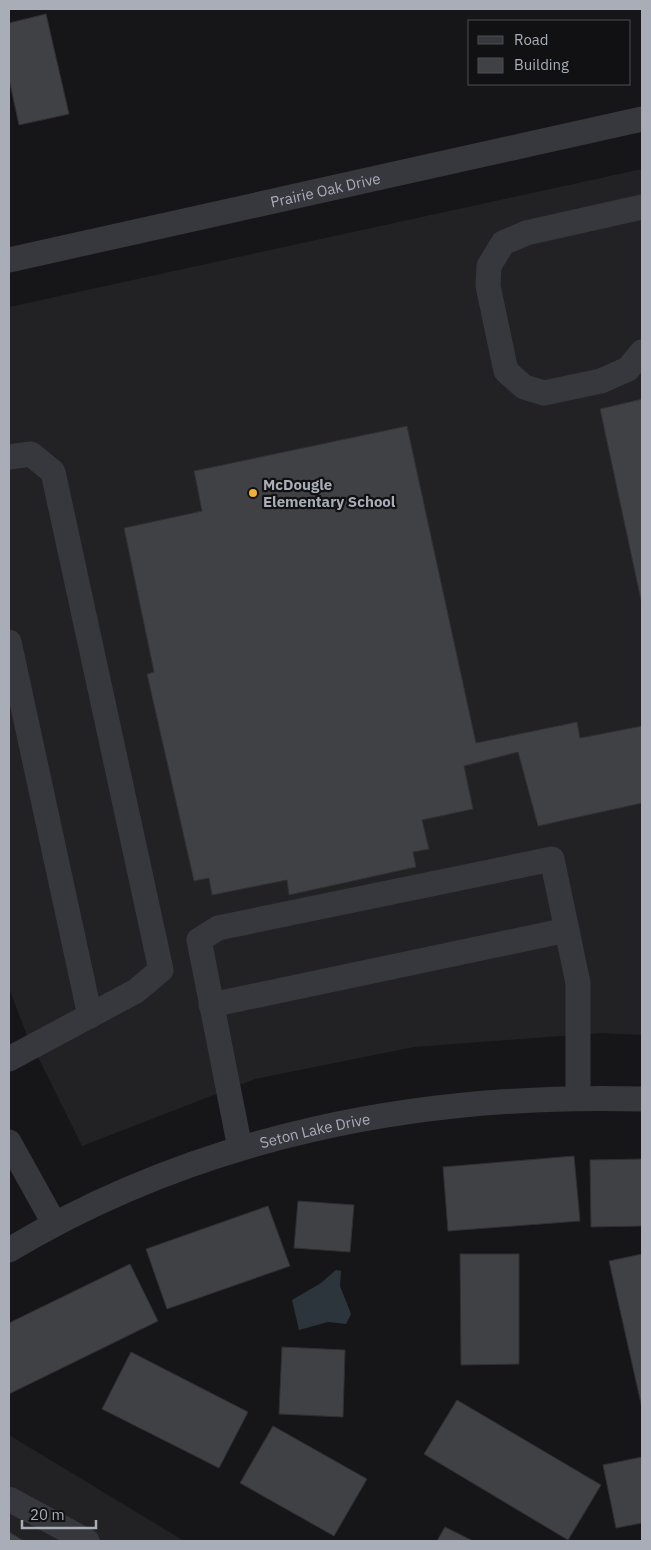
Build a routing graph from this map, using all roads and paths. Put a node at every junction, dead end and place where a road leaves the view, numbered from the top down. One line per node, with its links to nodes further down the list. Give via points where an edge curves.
1 (642, 119): 3 (street, Prairie Oak Drive)
2 (642, 207): 4 (street, via 526,233 503,244 489,266 488,286 506,371 524,387 544,394 601,381 628,369)
3 (9, 260)
4 (642, 352)
5 (9, 457): 9 (street, via 31,454 53,472 161,970 136,991)
6 (9, 642): 9 (street)
7 (567, 930): 8 (street); 8 (street, via 552,860 218,928 199,940); 11 (street, via 578,983)
8 (211, 1005): 14 (street)
9 (90, 1016): 10 (street)
10 (9, 1059)
11 (578, 1097): 12 (street, Seton Lake Drive); 14 (street, Seton Lake Drive, via 459,1104 374,1116)
12 (642, 1099)
13 (9, 1142): 15 (street)
14 (240, 1148): 15 (street, Seton Lake Drive, via 147,1180)
15 (54, 1224): 16 (street, Seton Lake Drive)
16 (9, 1250)
17 (9, 1499): 18 (street)
18 (87, 1541)

